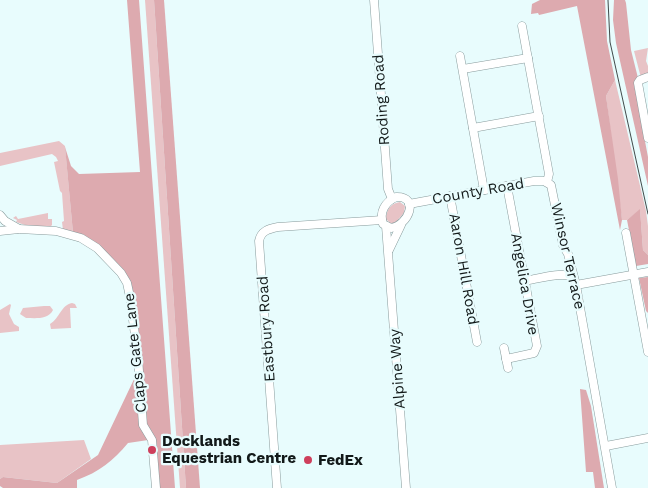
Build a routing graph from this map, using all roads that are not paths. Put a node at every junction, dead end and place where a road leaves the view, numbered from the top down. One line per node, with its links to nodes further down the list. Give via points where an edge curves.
1 (374, 0): 14 (street, Roding Road, via 388,189)
2 (522, 26): 4 (street, Winsor Terrace)
3 (460, 56): 5 (street)
4 (528, 58): 5 (street); 7 (street, Winsor Terrace)
5 (462, 70): 8 (street)
6 (644, 79): 9 (street, via 638,87)
7 (539, 116): 8 (street); 10 (street, Winsor Terrace, via 549,174)
8 (473, 128): 12 (street)
9 (648, 138)
10 (547, 182): 11 (street, County Road); 25 (street, Winsor Terrace, via 552,188 562,245 568,254)
11 (507, 186): 12 (street, County Road); 26 (street, Angelica Drive)
12 (484, 190): 13 (street, County Road)
13 (450, 196): 15 (street, County Road); 29 (street, Aaron Hill Road)
14 (392, 199): 15 (street, via 401,197); 17 (street, via 384,207)
15 (409, 204): 18 (street, Alpine Way, via 409,213)
16 (2, 215): 19 (street, Claps Gate Lane); 20 (street, Claps Gate Lane, via 6,224)
17 (384, 223): 18 (street, via 392,228); 22 (street, Alpine Way); 37 (street, Eastbury Road, via 269,228 260,235)
18 (400, 225): 22 (street, Alpine Way)
19 (19, 229): 20 (street, Claps Gate Lane); 36 (street, Claps Gate Lane, via 56,231 81,238 105,256 127,283 137,349 143,425 152,440)
20 (1, 231)
21 (626, 233): 24 (street)
22 (388, 251): 38 (street, Alpine Way)
23 (648, 272): 24 (street)
24 (634, 274): 28 (street); 31 (street)
25 (572, 277): 26 (street, via 560,274); 28 (street, Winsor Terrace)
26 (525, 280): 27 (street); 32 (street, Angelica Drive, via 536,350)
27 (516, 281)
28 (576, 285): 35 (street, Winsor Terrace)
29 (477, 342)
30 (504, 348): 32 (street)
31 (648, 352)
32 (506, 359): 33 (street)
33 (508, 368)
34 (648, 438): 35 (street)
35 (606, 446): 39 (street, Winsor Terrace)
36 (156, 488)
37 (277, 488)
38 (406, 488)
39 (612, 488)

